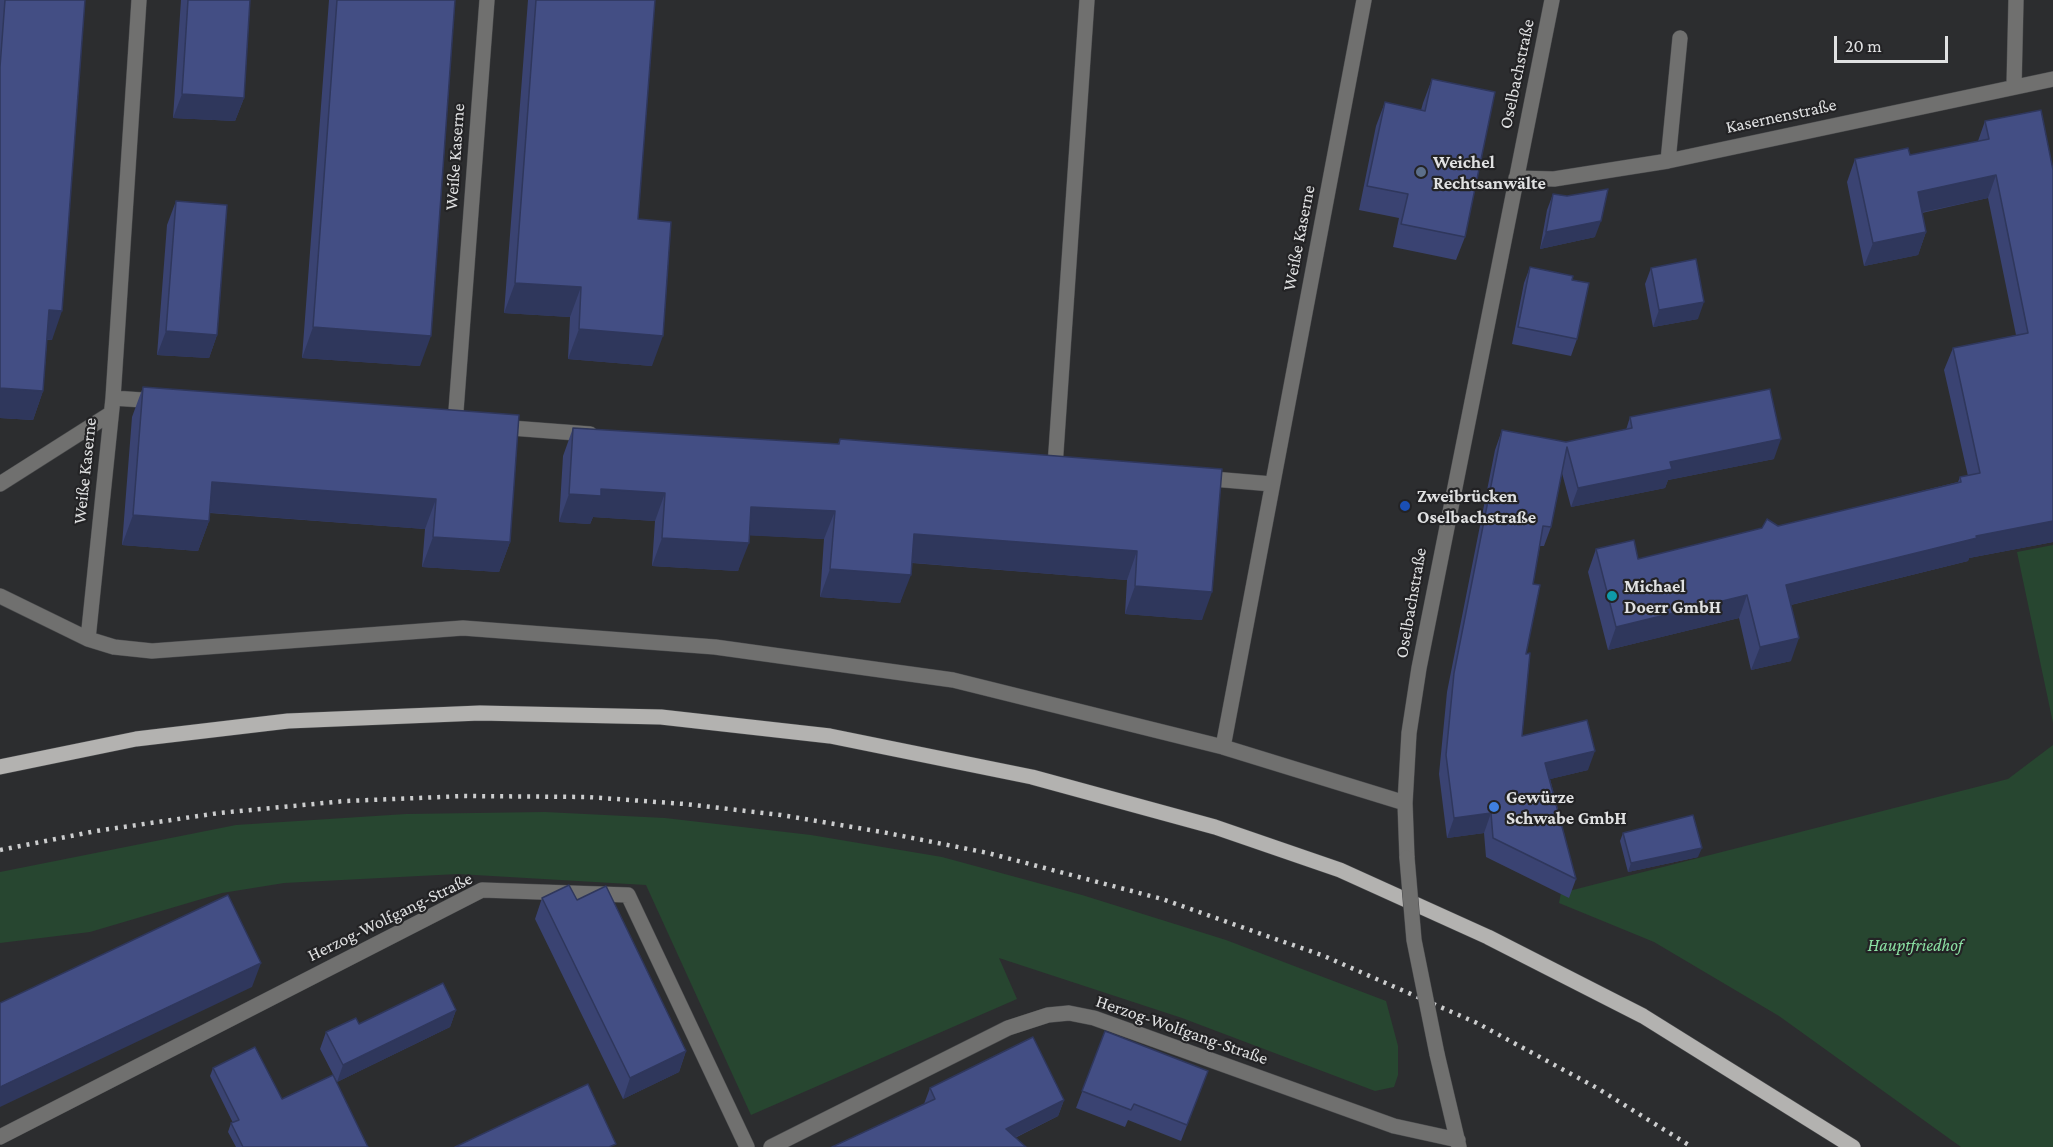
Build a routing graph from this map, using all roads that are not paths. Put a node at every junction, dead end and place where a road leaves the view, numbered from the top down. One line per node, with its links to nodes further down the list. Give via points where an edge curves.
1 (139, 0): 12 (street)
2 (487, 0): 15 (street, Weiße Kaserne, via 461,425)
3 (1087, 0): 16 (street)
4 (1364, 0): 19 (street, Weiße Kaserne)
5 (1552, 0): 11 (street, Oselbachstraße)
6 (2016, 0): 9 (street)
7 (1680, 38): 10 (street)
8 (2053, 79): 9 (street, Kasernenstraße)
9 (2014, 87): 10 (street, Kasernenstraße)
10 (1668, 161): 11 (street, Kasernenstraße, via 1554,179)
11 (1516, 178): 24 (street, Oselbachstraße, via 1433,586 1409,733)
12 (113, 398): 13 (street, Weiße Kaserne); 14 (street, Weiße Kaserne)
13 (172, 402)
14 (110, 414): 18 (street); 21 (street, Weiße Kaserne)
15 (608, 435)
16 (1055, 466)
17 (1181, 476): 19 (street)
18 (0, 483)
19 (1272, 484): 22 (street, Weiße Kaserne)
20 (0, 596): 21 (street)
21 (88, 639): 22 (street, via 114,647 152,651 463,628 715,647 953,680)
22 (1223, 747): 24 (street)
23 (0, 768): 29 (main road, via 136,739 206,730 288,721 480,713 661,717 819,735 1021,775 1215,827 1340,870 1488,937 1643,1016)
24 (1405, 803): 26 (street, Oselbachstraße, bridge, via 1414,940)
25 (0, 1137): 27 (street, Herzog-Wolfgang-Straße, via 482,890 628,895)
26 (1458, 1144): 28 (street, Herzog-Wolfgang-Straße, via 1394,1126 1094,1018 1069,1013 1048,1015 1008,1028)
27 (747, 1147)
28 (771, 1147)
29 (1853, 1147)

